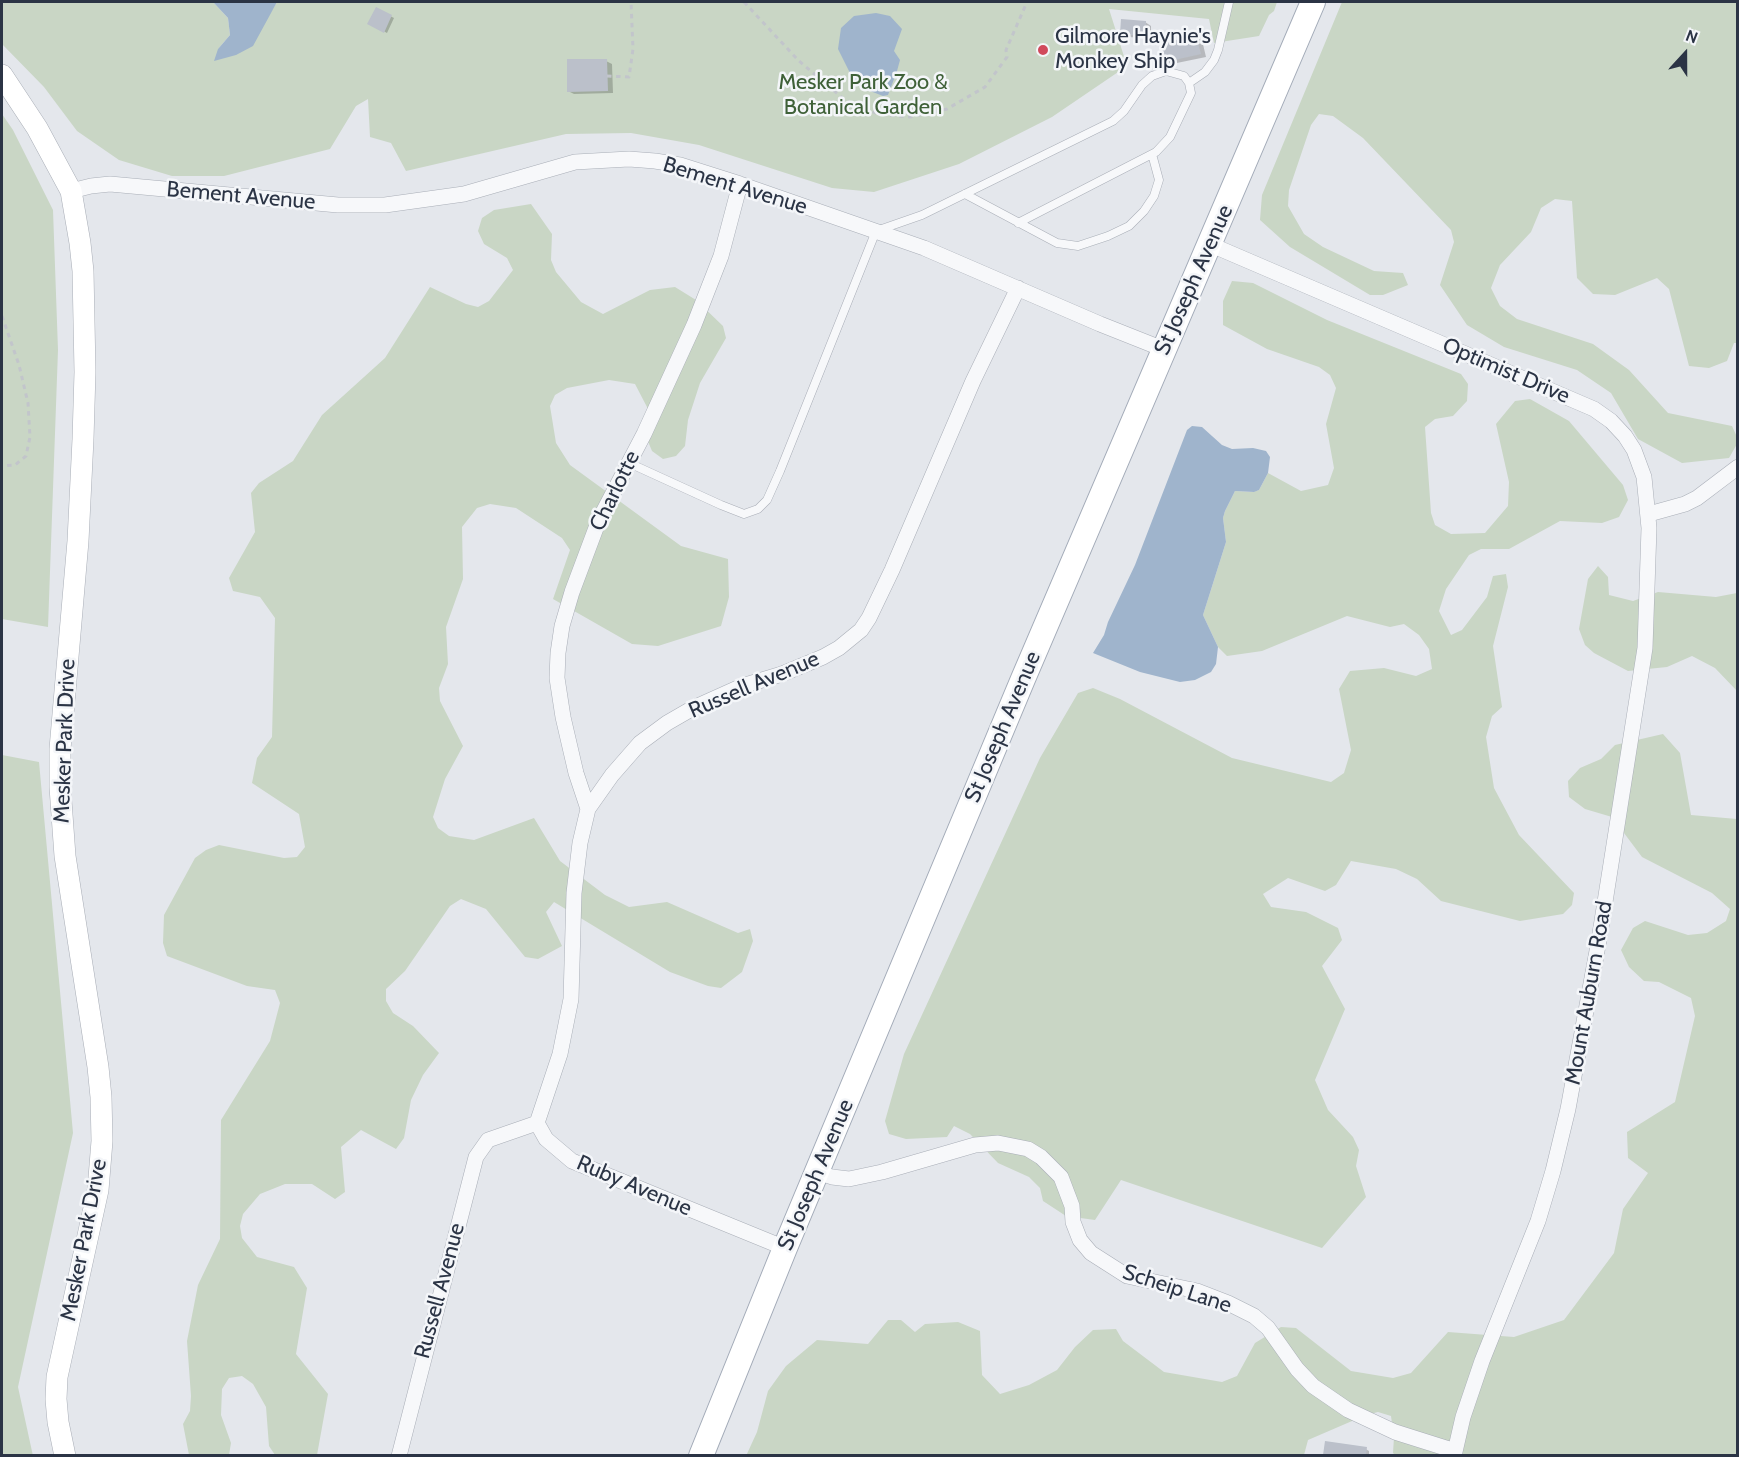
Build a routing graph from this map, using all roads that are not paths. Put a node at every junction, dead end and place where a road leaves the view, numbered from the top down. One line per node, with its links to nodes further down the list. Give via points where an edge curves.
1 (1229, 2): 4 (lane, via 1214,60)
2 (1313, 2): 11 (main road, St Joseph Avenue)
3 (2, 75): 7 (street, Mesker Park Drive)
4 (1190, 83): 5 (lane, via 1191,93 1170,137); 8 (lane, via 1176,72 1152,76 1113,121)
5 (1152, 154): 9 (lane); 9 (lane, via 1159,180 1144,211 1129,226 1077,246 1057,243)
6 (740, 184): 7 (street, Bement Avenue, via 680,165 629,159 575,162 464,194 385,205 338,205 110,184); 10 (street, Bement Avenue); 14 (street, Charlotte, via 728,236 702,305)
7 (71, 191): 22 (street, Mesker Park Drive, via 83,271 85,372 60,797 65,856 98,1067 102,1141 98,1190 57,1377 58,1422)
8 (964, 195): 9 (lane); 10 (lane)
9 (1018, 223)
10 (876, 231): 12 (street, Bement Avenue); 14 (lane, via 780,471 767,500 758,509 744,514)
11 (1209, 244): 13 (main road, St Joseph Avenue); 16 (street, Optimist Drive, via 1594,409 1611,421 1634,450 1644,477)
12 (1018, 288): 13 (street, Bement Avenue); 17 (street, Russell Avenue, via 973,381 892,570 861,630 823,657 742,686 667,723 640,743)
13 (1163, 349): 19 (main road, St Joseph Avenue)
14 (629, 463): 17 (street, Charlotte, via 587,550 562,626 558,653 563,717)
15 (1737, 467): 16 (street, via 1697,498)
16 (1649, 514): 21 (street, Mount Auburn Road, via 1645,648 1568,1109 1538,1221 1482,1361)
17 (588, 809): 18 (street, Russell Avenue, via 574,893 571,999 560,1054)
18 (537, 1123): 20 (street, Ruby Avenue, via 546,1139 572,1161); 23 (street, Russell Avenue, via 496,1136 484,1144 476,1157)
19 (817, 1172): 20 (main road, St Joseph Avenue); 21 (street, Scheip Lane, via 849,1179 975,1145 998,1143 1028,1149 1061,1177 1080,1240 1091,1253 1127,1276 1197,1291 1254,1316 1268,1328 1297,1370 1348,1410)
20 (785, 1248): 24 (main road, St Joseph Avenue)
21 (1455, 1453)
22 (65, 1455)
23 (399, 1455)
24 (701, 1455)

